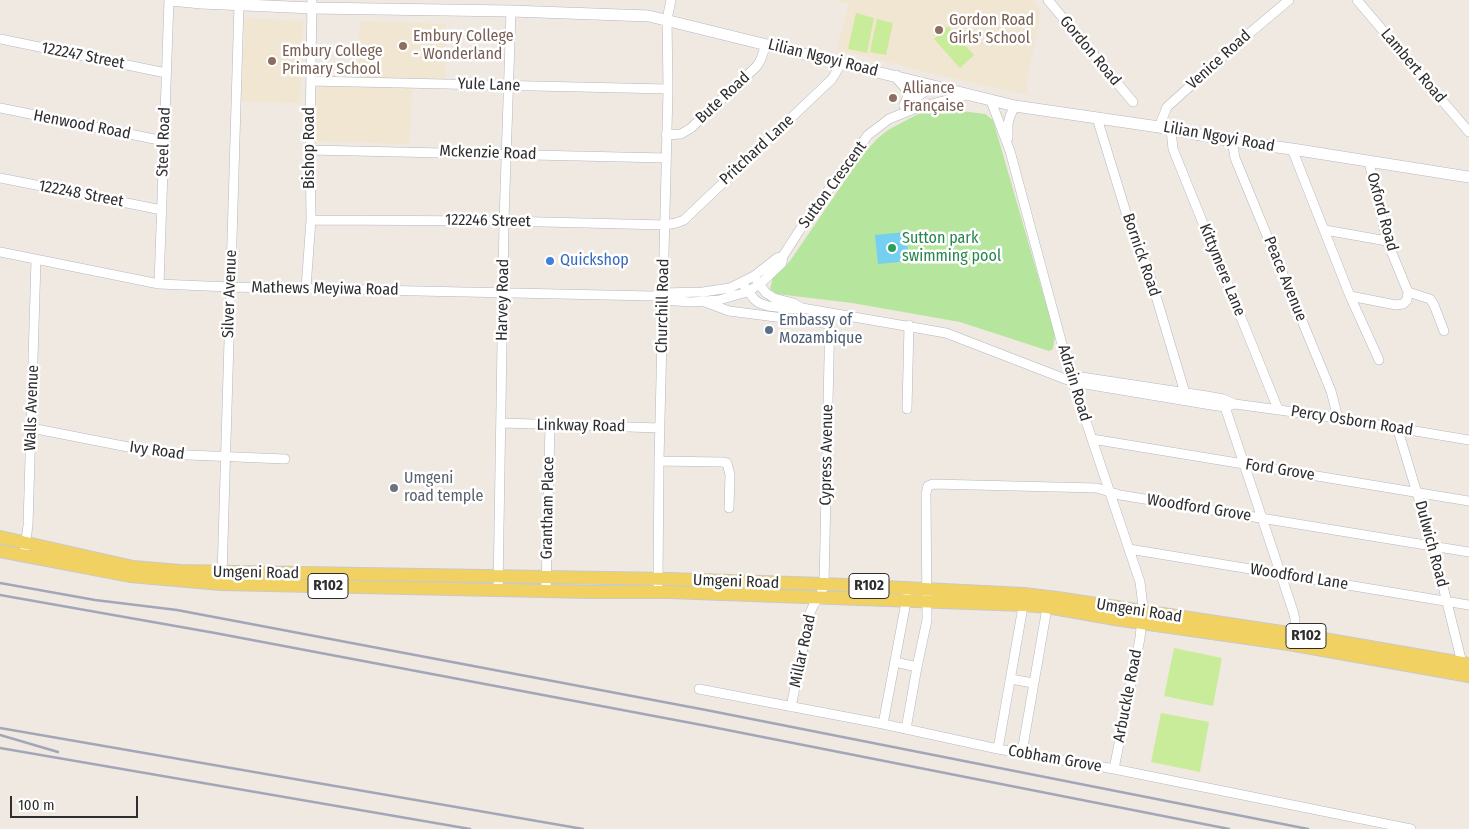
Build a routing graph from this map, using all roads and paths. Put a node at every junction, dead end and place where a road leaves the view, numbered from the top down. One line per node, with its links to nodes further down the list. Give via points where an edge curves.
1 (170, 0): 6 (street, Lilian Ngoyi Road); 15 (street, Steel Road)
2 (671, 0): 11 (street, Churchill Road)
3 (1048, 0): 23 (street, Gordon Road)
4 (1289, 0): 29 (street, Venice Road, via 1167,107)
5 (1357, 0): 31 (street, Lambert Road)
6 (222, 2): 7 (street, Lilian Ngoyi Road)
7 (239, 4): 8 (street, Lilian Ngoyi Road); 54 (street, Silver Avenue)
8 (312, 4): 9 (street, Lilian Ngoyi Road); 17 (street, Bishop Road)
9 (362, 4): 10 (street, Lilian Ngoyi Road)
10 (511, 11): 11 (street, Lilian Ngoyi Road); 18 (street, Harvey Road)
11 (667, 19): 13 (street, Lilian Ngoyi Road); 20 (street, Churchill Road)
12 (0, 39): 15 (street, 122247 Street)
13 (766, 44): 14 (street, Lilian Ngoyi Road); 32 (street, Bute Road, via 757,66 691,128 681,134)
14 (841, 64): 16 (street, Lilian Ngoyi Road); 46 (street, Pritchard Lane, via 832,79 684,220)
15 (166, 73): 33 (street, Steel Road)
16 (896, 76): 19 (street, Lilian Ngoyi Road); 24 (street, via 908,90)
17 (311, 81): 18 (street, Yule Lane); 36 (street, Bishop Road)
18 (509, 86): 20 (street, Yule Lane); 38 (street, Harvey Road)
19 (934, 86): 21 (street, Lilian Ngoyi Road); 24 (street, Sutton Crescent)
20 (668, 89): 32 (street, Churchill Road)
21 (966, 95): 22 (street, Lilian Ngoyi Road); 28 (street, Sutton Crescent, via 925,105)
22 (991, 101): 25 (street, Lilian Ngoyi Road); 37 (street, Adrain Road)
23 (1133, 102)
24 (906, 105): 28 (street, Sutton Crescent)
25 (1015, 106): 27 (street, Lilian Ngoyi Road); 37 (street, Adrain Road, via 1008,124)
26 (0, 108): 33 (street, Henwood Road)
27 (1098, 118): 29 (street, Lilian Ngoyi Road); 69 (street, Bornick Road, via 1132,232 1146,263)
28 (889, 119): 51 (street, Sutton Crescent, via 868,135 783,256 777,258)
29 (1158, 127): 30 (street, Lilian Ngoyi Road)
30 (1171, 130): 34 (street, Lilian Ngoyi Road); 71 (street, Kittymere Lane, via 1173,149)
31 (1469, 132)
32 (666, 135): 39 (street, Churchill Road)
33 (164, 141): 43 (street, Steel Road)
34 (1232, 141): 35 (street, Lilian Ngoyi Road); 73 (street, Peace Avenue, via 1235,158 1331,390)
35 (1292, 149): 40 (street, Lilian Ngoyi Road); 47 (street)
36 (310, 150): 38 (street, Mckenzie Road); 44 (street, Bishop Road)
37 (1010, 151): 68 (street, Adrain Road)
38 (506, 154): 39 (street, Mckenzie Road); 45 (street, Harvey Road)
39 (666, 158): 46 (street, Churchill Road)
40 (1370, 162): 41 (street, Lilian Ngoyi Road); 48 (street, Oxford Road)
41 (1469, 177)
42 (0, 178): 43 (street, 122248 Street)
43 (162, 210): 53 (street, Steel Road)
44 (310, 220): 45 (street, 122246 Street); 55 (street, Bishop Road)
45 (504, 221): 46 (street, 122246 Street); 58 (street, Harvey Road)
46 (664, 225): 59 (street, Churchill Road)
47 (1325, 230): 48 (street); 60 (street)
48 (1387, 241): 57 (street, Oxford Road)
49 (0, 252): 50 (street, Mathews Meyiwa Road)
50 (36, 260): 53 (street, Mathews Meyiwa Road); 76 (street, Walls Avenue)
51 (757, 280): 52 (street, Sutton Crescent); 56 (street, Sutton Crescent); 62 (street, via 774,298)
52 (742, 283): 56 (street); 59 (street, Mathews Meyiwa Road, via 710,292)
53 (159, 284): 54 (street, Mathews Meyiwa Road)
54 (230, 287): 55 (street, Mathews Meyiwa Road); 81 (street, Silver Avenue)
55 (306, 288): 58 (street, Mathews Meyiwa Road)
56 (747, 292): 61 (street, Mathews Meyiwa Road); 62 (street, via 768,306)
57 (1408, 292): 60 (street, via 1407,300 1396,305); 66 (street, via 1430,299)
58 (503, 293): 59 (street, Mathews Meyiwa Road); 74 (street, Harvey Road)
59 (663, 296): 61 (street, Mathews Meyiwa Road); 77 (street, Churchill Road)
60 (1350, 296): 67 (street)
61 (703, 302): 64 (street, via 729,310)
62 (802, 308): 63 (street)
63 (830, 313): 64 (street, Cypress Avenue); 65 (street)
64 (830, 324): 102 (street, Cypress Avenue)
65 (909, 325): 68 (street, via 946,333); 72 (street)
66 (1444, 331)
67 (1379, 360)
68 (1072, 378): 69 (street, Percy Osborn Road); 70 (street, Percy Osborn Road); 79 (street, Adrain Road)
69 (1184, 393): 70 (street, Percy Osborn Road)
70 (1224, 403): 71 (street, Percy Osborn Road); 84 (street)
71 (1278, 409): 73 (street, Percy Osborn Road)
72 (907, 410)
73 (1338, 418): 78 (street, Percy Osborn Road)
74 (502, 424): 75 (street, Linkway Road); 101 (street, Harvey Road)
75 (550, 425): 77 (street, Linkway Road); 98 (street, Grantham Place)
76 (31, 428): 81 (street, Ivy Road, via 164,454); 92 (street, Walls Avenue)
77 (660, 428): 83 (street, Churchill Road)
78 (1397, 428): 80 (street, Percy Osborn Road); 86 (street, Dulwich Road)
79 (1092, 439): 84 (street, Ford Grove); 85 (street, Adrain Road)
80 (1469, 440)
81 (224, 456): 82 (street, Ivy Road); 97 (street, Silver Avenue)
82 (284, 459)
83 (659, 461): 88 (street, via 728,463); 99 (street, Churchill Road)
84 (1245, 464): 86 (street, Ford Grove); 89 (street)
85 (1109, 491): 89 (street, Woodford Grove); 93 (street, Adrain Road); 107 (street, Woodford Grove, via 1097,488 928,486)
86 (1417, 492): 87 (street, Ford Grove); 91 (street, Dulwich Road)
87 (1469, 500)
88 (729, 508)
89 (1262, 518): 91 (street, Woodford Grove); 96 (street)
90 (0, 537): 92 (main road, Umgeni Road / R102)
91 (1432, 546): 95 (street, Woodford Grove); 110 (street, Dulwich Road)
92 (25, 550): 94 (main road, Umgeni Road / R102); 97 (main road, Umgeni Road / R102, via 130,576)
93 (1129, 550): 96 (street, Woodford Lane); 113 (street, Adrain Road, via 1143,597)
94 (0, 551)
95 (1469, 552)
96 (1281, 574): 110 (street, Woodford Lane); 114 (street, via 1295,620)
97 (221, 578): 101 (main road, Umgeni Road / R102)
98 (547, 578): 99 (main road, Umgeni Road / R102); 101 (main road, Umgeni Road / R102); 103 (street, Grantham Place)
99 (658, 579): 100 (main road, Umgeni Road / R102); 104 (street, Churchill Road)
100 (729, 582): 102 (main road, Umgeni Road / R102); 105 (main road)
101 (498, 584): 103 (main road, Umgeni Road / R102)
102 (824, 584): 106 (main road, Umgeni Road / R102); 108 (street, Cypress Avenue)
103 (546, 592): 104 (main road, Umgeni Road / R102)
104 (658, 592): 105 (main road, Umgeni Road / R102)
105 (728, 595): 108 (main road, Umgeni Road / R102)
106 (907, 595): 107 (main road, Umgeni Road / R102); 108 (main road, Umgeni Road / R102); 115 (street)
107 (927, 596): 109 (main road, Umgeni Road / R102); 117 (street, via 928,620)
108 (820, 597): 122 (street, Millar Road, via 810,613)
109 (1024, 599): 111 (main road, Umgeni Road / R102); 119 (street)
110 (1447, 601): 112 (street, Woodford Lane); 116 (street, Dulwich Road)
111 (1048, 602): 113 (main road, Umgeni Road / R102); 120 (street)
112 (1469, 605)
113 (1142, 617): 114 (main road, Umgeni Road / R102); 118 (main road, Umgeni Road / R102); 127 (street, Arbuckle Road)
114 (1294, 634): 116 (main road, Umgeni Road / R102)
115 (895, 662): 117 (street); 123 (street)
116 (1466, 663)
117 (917, 667): 124 (street)
118 (1469, 676)
119 (1011, 679): 120 (street); 125 (street)
120 (1033, 683): 126 (street)
121 (699, 689): 122 (street, Cobham Grove)
122 (791, 707): 123 (street, Cobham Grove)
123 (882, 724): 124 (street, Cobham Grove)
124 (906, 729): 125 (street, Cobham Grove)
125 (998, 749): 126 (street, Cobham Grove)
126 (1022, 752): 127 (street, Cobham Grove)
127 (1114, 769): 128 (street, Cobham Grove)
128 (1411, 829)

